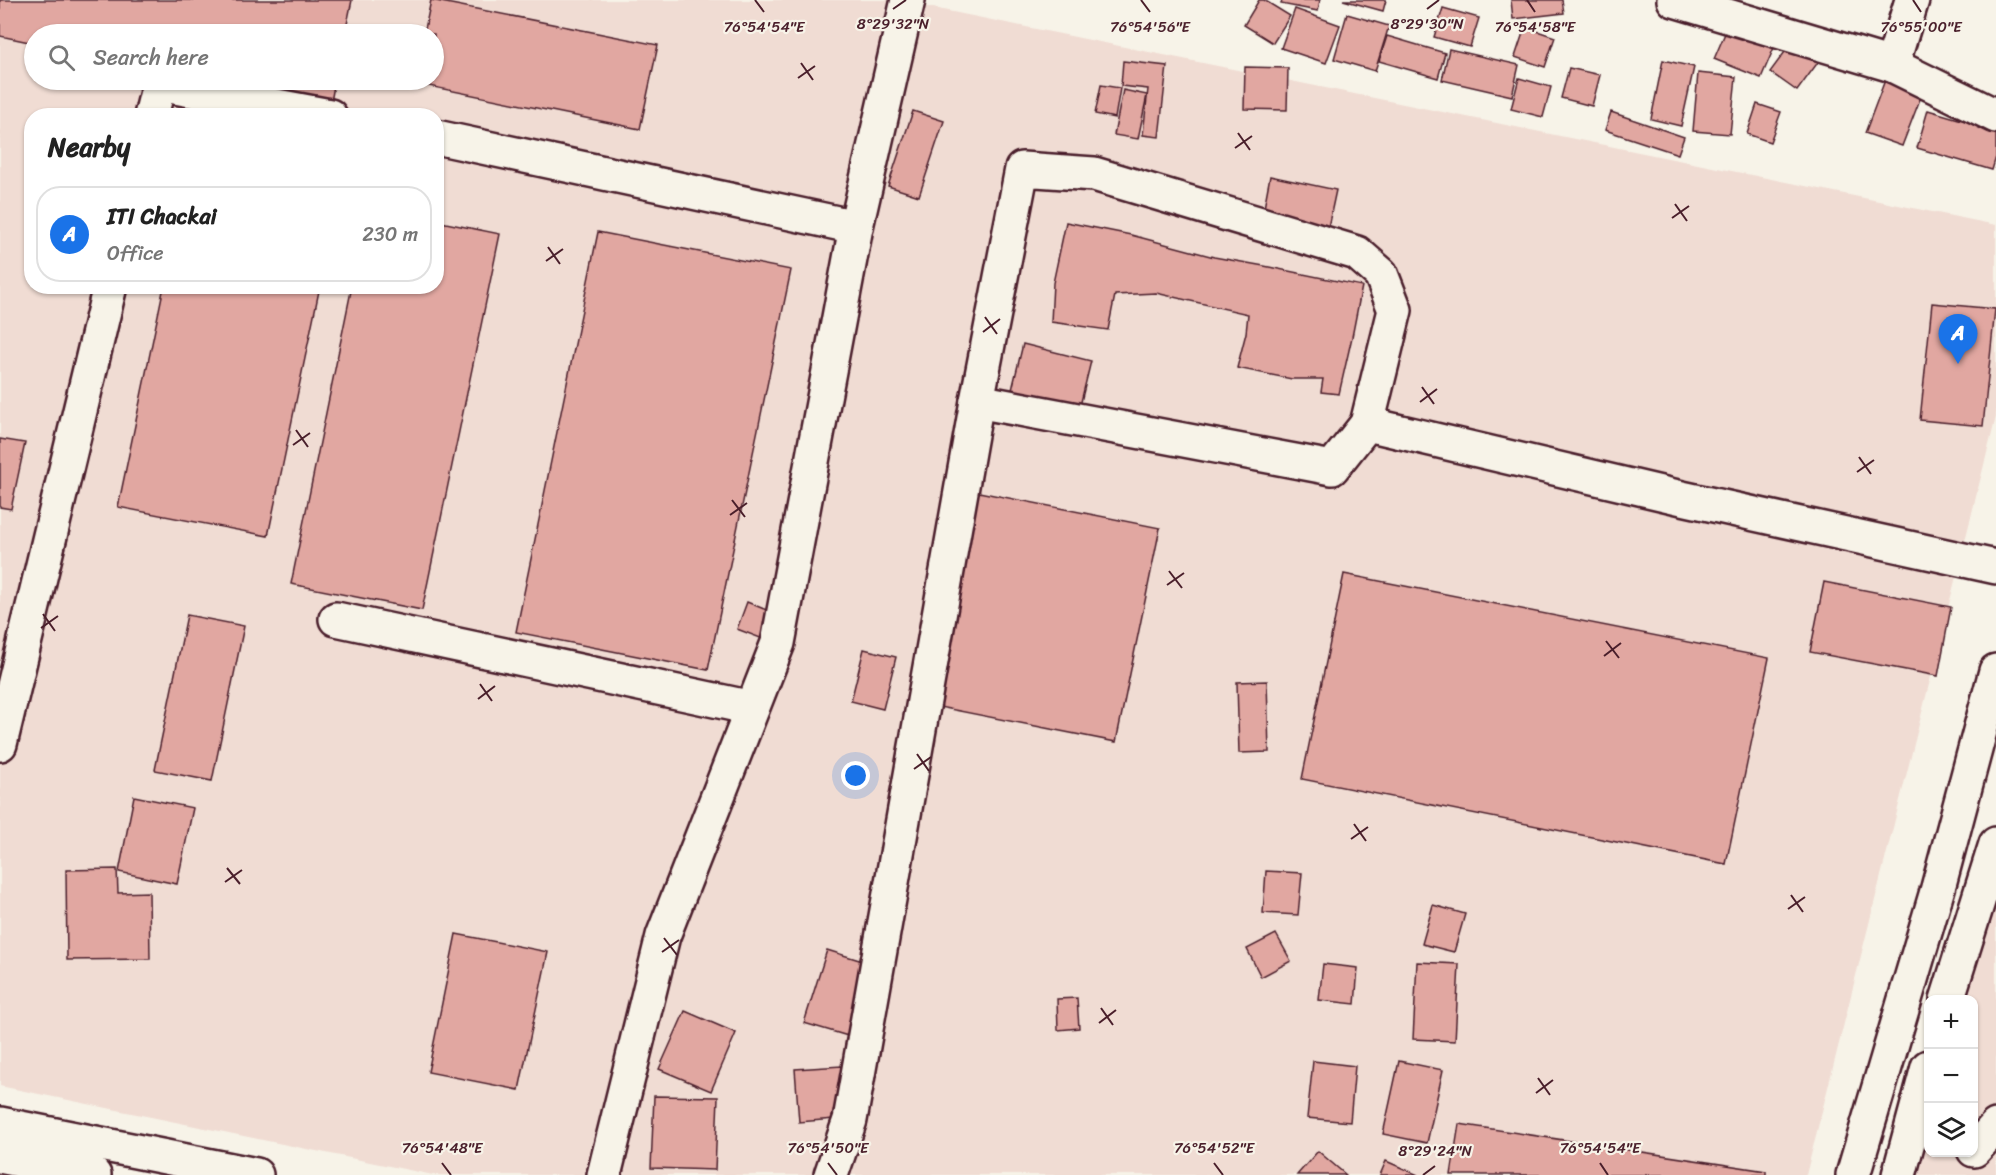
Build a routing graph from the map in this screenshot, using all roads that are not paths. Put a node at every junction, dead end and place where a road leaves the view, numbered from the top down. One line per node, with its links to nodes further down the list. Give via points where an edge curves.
1 (908, 0): 11 (street)
2 (1674, 0): 4 (street)
3 (1912, 0): 4 (street)
4 (1892, 65): 9 (street)
5 (158, 90): 7 (street)
6 (191, 90): 8 (street)
7 (153, 108)
8 (287, 108)
9 (1996, 116)
10 (444, 139): 11 (street)
11 (856, 227): 18 (street, via 778,643)
12 (108, 294): 19 (street)
13 (976, 401): 14 (street, via 1332,468); 14 (street, via 1022,169 1094,174 1357,253 1381,274 1395,309); 31 (street, via 850,1120)
14 (1367, 424): 15 (street)
15 (1996, 567)
16 (336, 619): 18 (street)
17 (1996, 671): 32 (street, via 1938,888)
18 (752, 708): 30 (street, via 663,936)
19 (0, 744)
20 (1996, 844): 21 (street)
21 (1948, 995)
22 (1924, 1085): 33 (street)
23 (0, 1124): 29 (street)
24 (1996, 1126): 25 (street)
25 (1978, 1145)
26 (0, 1156): 28 (street)
27 (1969, 1157): 34 (street)
28 (94, 1175)
29 (256, 1175)
30 (604, 1175)
31 (831, 1175)
32 (1852, 1175)
33 (1899, 1175)
34 (1961, 1175)

